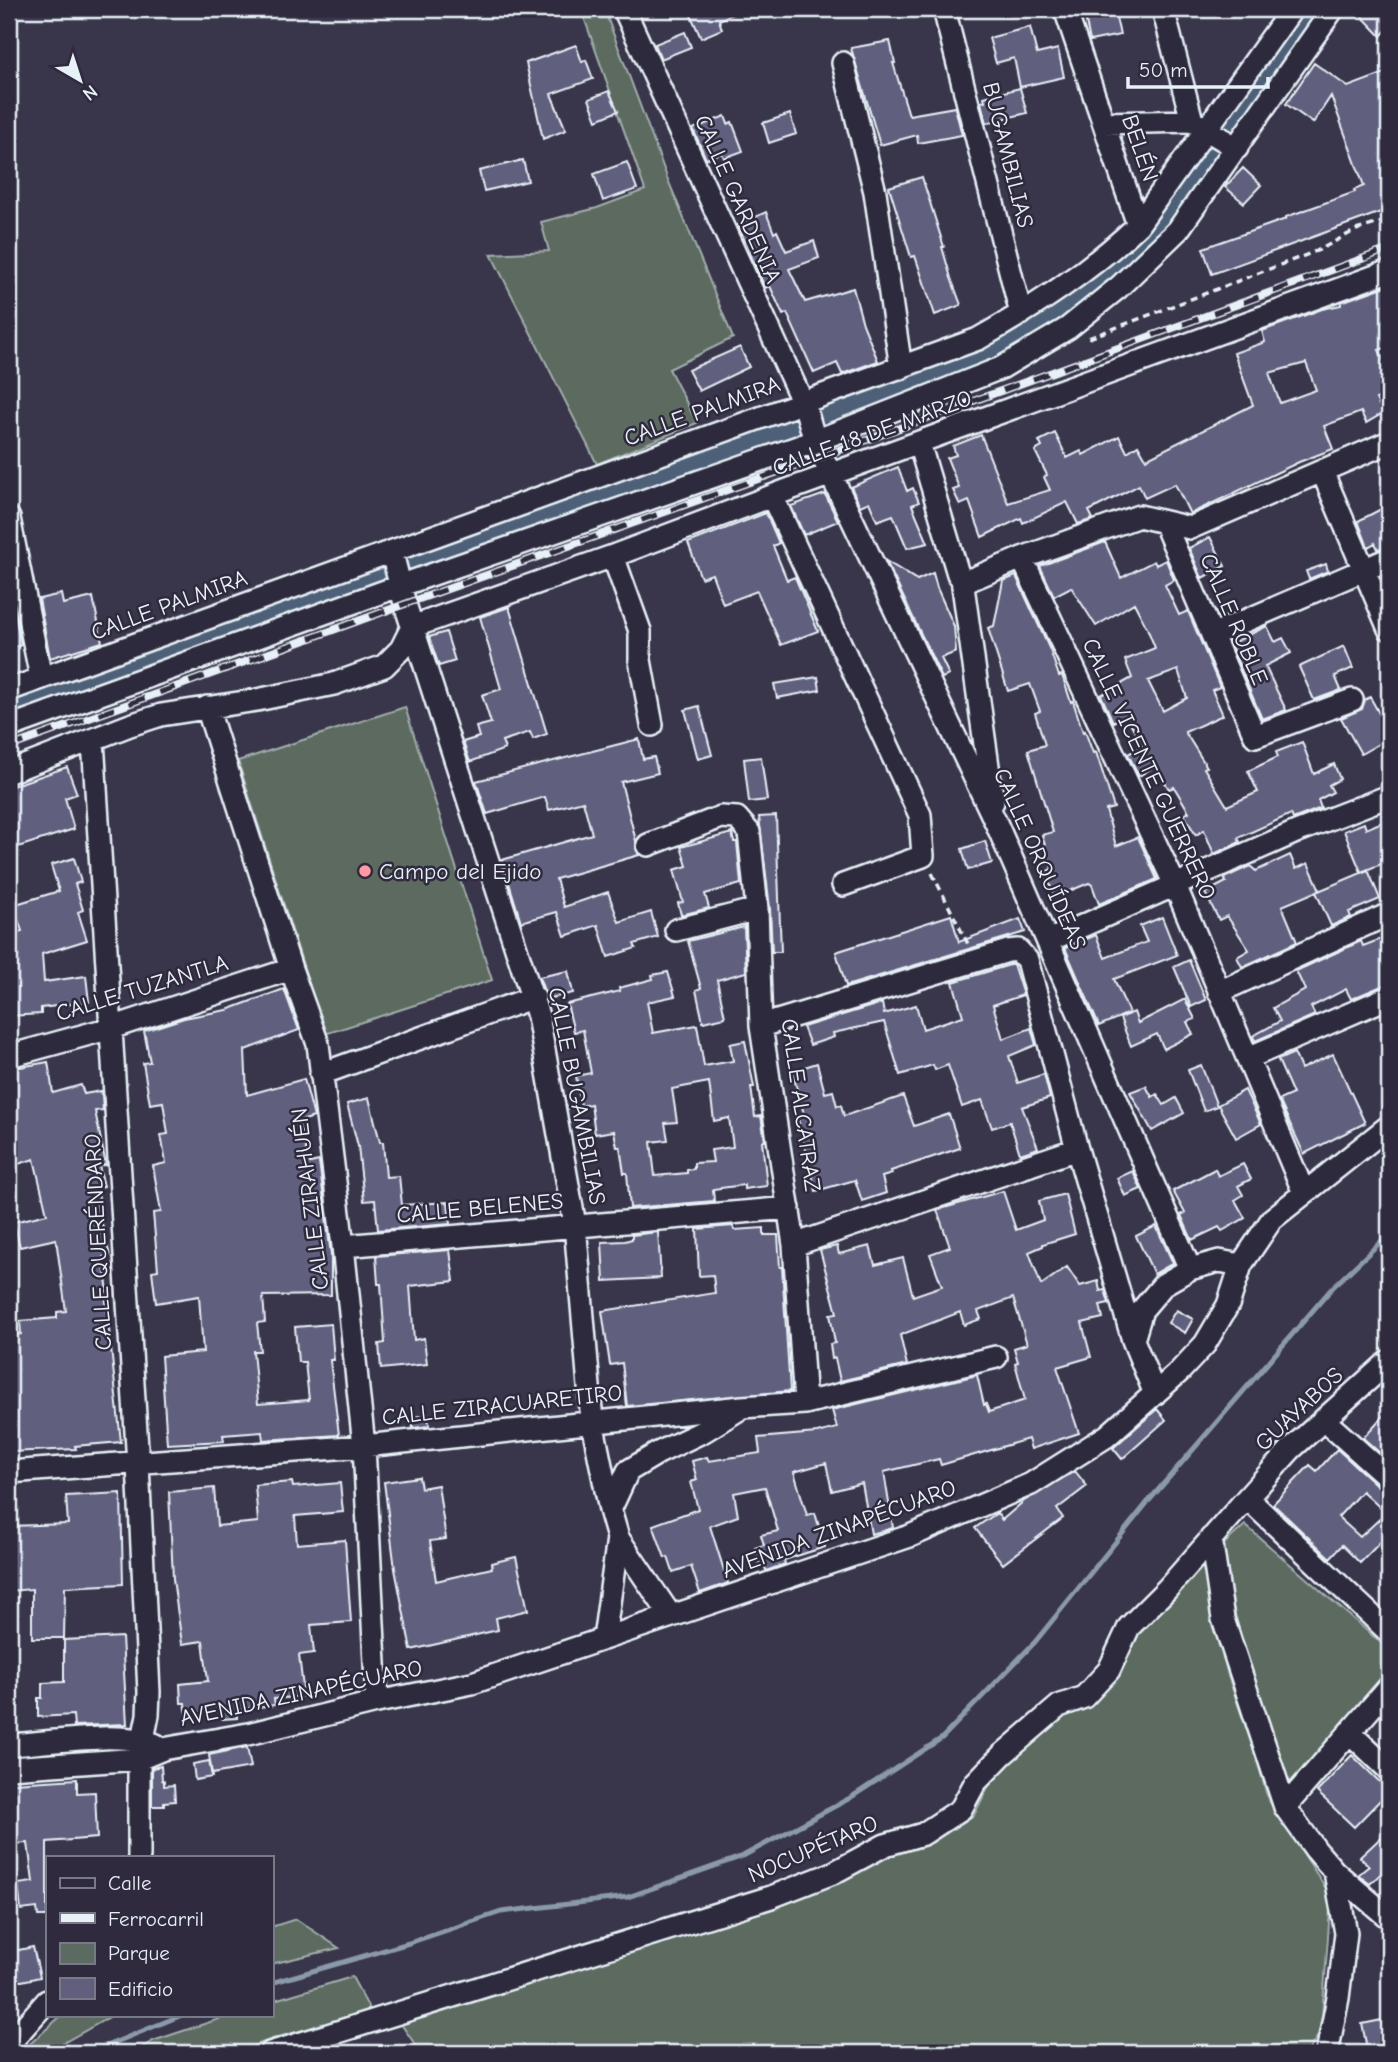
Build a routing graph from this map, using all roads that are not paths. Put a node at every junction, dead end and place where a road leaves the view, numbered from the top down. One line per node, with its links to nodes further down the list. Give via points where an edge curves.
1 (624, 9): 14 (street, CALLE GARDENIA)
2 (944, 9): 12 (street, BUGAMBILIAS)
3 (1065, 9): 8 (street, BELÉN)
4 (1163, 9): 9 (street)
5 (1292, 9): 9 (street, CALLE PALMIRA)
6 (1333, 9): 9 (street)
7 (843, 63): 13 (street, via 876,192)
8 (1104, 123): 9 (street); 10 (street, BELÉN)
9 (1216, 136): 10 (street, CALLE PALMIRA); 15 (street, via 1178,230 1068,328 1001,368)
10 (1138, 225): 12 (street, CALLE PALMIRA, via 1108,254)
11 (1389, 271): 17 (street, CALLE 18 DE MARZO)
12 (1021, 314): 13 (street, CALLE PALMIRA, via 978,339)
13 (901, 368): 14 (street, CALLE PALMIRA)
14 (804, 407): 15 (street, CALLE GARDENIA); 23 (street, CALLE PALMIRA)
15 (815, 438): 19 (street, CALLE ORQUÍDEAS); 29 (street)
16 (1389, 442): 18 (street)
17 (919, 443): 19 (street, CALLE 18 DE MARZO); 28 (street)
18 (1322, 471): 22 (street, via 1190,528); 27 (street)
19 (832, 474): 20 (street, CALLE 18 DE MARZO); 44 (street, CALLE ORQUÍDEAS)
20 (772, 496): 24 (street); 47 (street, CALLE 18 DE MARZO, via 920,815 923,856)
21 (9, 518): 34 (street)
22 (1164, 522): 25 (street, via 1139,516); 32 (street, CALLE ROBLE)
23 (392, 555): 29 (street, CALLE BUGAMBILIAS); 33 (street, CALLE PALMIRA)
24 (613, 556): 30 (street); 39 (street, via 640,631 640,660)
25 (1022, 558): 28 (street); 46 (street, CALLE VICENTE GUERRERO)
26 (1389, 559): 27 (street)
27 (1364, 570): 31 (street); 32 (street)
28 (962, 579): 44 (street)
29 (398, 584): 30 (street, CALLE BUGAMBILIAS); 37 (street)
30 (412, 627): 38 (street, via 401,649 384,666 334,684); 54 (street, CALLE BUGAMBILIAS)
31 (1389, 629)
32 (1213, 635): 36 (street, CALLE ROBLE, via 1255,736)
33 (64, 672): 34 (street, CALLE PALMIRA); 37 (street)
34 (41, 678): 35 (street, CALLE PALMIRA)
35 (9, 690)
36 (1352, 700)
37 (71, 704): 40 (street)
38 (207, 707): 41 (street, via 151,718); 52 (street, CALLE ZIRAHUÉN)
39 (652, 724)
40 (9, 727)
41 (93, 740): 42 (street); 57 (street, CALLE QUERÉNDARO)
42 (9, 772)
43 (1389, 796): 46 (street)
44 (997, 825): 51 (street, CALLE ORQUÍDEAS)
45 (649, 845): 48 (street, CALLE ALCATRAZ, via 721,817 737,818 749,832)
46 (1175, 885): 51 (street); 53 (street, CALLE VICENTE GUERRERO)
47 (843, 886)
48 (757, 909): 50 (street); 56 (street, CALLE ALCATRAZ)
49 (1389, 914): 53 (street)
50 (676, 930)
51 (1048, 941): 69 (street, CALLE ORQUÍDEAS)
52 (291, 969): 57 (street, CALLE TUZANTLA); 60 (street, CALLE ZIRAHUÉN, via 318,1044)
53 (1219, 992): 59 (street, CALLE VICENTE GUERRERO)
54 (534, 997): 60 (street); 65 (street, CALLE BUGAMBILIAS)
55 (1389, 997): 59 (street)
56 (761, 1026): 62 (street, via 1018,950 1027,960); 64 (street, CALLE ALCATRAZ)
57 (111, 1028): 58 (street, CALLE TUZANTLA); 79 (street, CALLE QUERÉNDARO)
58 (9, 1056)
59 (1248, 1058): 63 (street, CALLE VICENTE GUERRERO)
60 (321, 1074): 67 (street, CALLE ZIRAHUÉN)
61 (1389, 1126): 63 (street, AVENIDA ZINAPÉCUARO)
62 (1077, 1149): 66 (street); 70 (street)
63 (1304, 1193): 68 (street, AVENIDA ZINAPÉCUARO, via 1272,1219)
64 (789, 1208): 65 (street, CALLE BELENES); 66 (street, CALLE ALCATRAZ)
65 (575, 1225): 67 (street, CALLE BELENES); 77 (street, CALLE BUGAMBILIAS)
66 (794, 1245): 74 (street, CALLE ALCATRAZ)
67 (343, 1247): 78 (street, CALLE ZIRAHUÉN)
68 (1241, 1265): 69 (street, via 1219,1261); 73 (street, AVENIDA ZINAPÉCUARO, via 1205,1345)
69 (1190, 1269): 70 (street, via 1164,1284 1142,1310)
70 (1133, 1340): 73 (street)
71 (996, 1356): 74 (street, CALLE ZIRACUARETIRO)
72 (1389, 1362): 76 (street, GUAYABOS)
73 (1155, 1394): 86 (street, AVENIDA ZINAPÉCUARO, via 1107,1436 1031,1484 910,1536)
74 (805, 1403): 75 (street, CALLE ZIRACUARETIRO)
75 (743, 1407): 77 (street, CALLE ZIRACUARETIRO); 83 (street, via 628,1471)
76 (1324, 1420): 81 (street); 82 (street, GUAYABOS)
77 (592, 1421): 78 (street, CALLE ZIRACUARETIRO); 83 (street, CALLE BUGAMBILIAS)
78 (363, 1446): 79 (street, CALLE ZIRACUARETIRO); 90 (street, CALLE ZIRAHUÉN)
79 (138, 1464): 80 (street, CALLE ZIRACUARETIRO); 93 (street, CALLE QUERÉNDARO, via 149,1692)
80 (9, 1472)
81 (1389, 1478)
82 (1247, 1498): 85 (street, NOCUPÉTARO); 87 (street)
83 (610, 1510): 84 (street, CALLE BUGAMBILIAS)
84 (618, 1538): 86 (street, CALLE BUGAMBILIAS); 88 (street)
85 (1210, 1538): 96 (street, via 1223,1619); 102 (street, NOCUPÉTARO, via 1129,1627 1110,1670 1084,1697 1059,1706 975,1783 961,1809 923,1834 885,1845 833,1873 771,1897)
86 (671, 1616): 88 (street, AVENIDA ZINAPÉCUARO)
87 (1389, 1632)
88 (604, 1639): 90 (street, AVENIDA ZINAPÉCUARO, via 472,1683)
89 (1389, 1687): 91 (street)
90 (377, 1702): 93 (street, AVENIDA ZINAPÉCUARO, via 248,1734)
91 (1349, 1732): 95 (street); 96 (street)
92 (9, 1745): 93 (street, AVENIDA ZINAPÉCUARO)
93 (141, 1749): 94 (street); 97 (street, CALLE QUERÉNDARO)
94 (9, 1768)
95 (1389, 1770)
96 (1285, 1807): 98 (street)
97 (139, 1856)
98 (1335, 1872): 99 (street); 103 (street, via 1346,1933)
99 (1389, 1918)
100 (46, 2002): 101 (street)
101 (9, 2044)
102 (270, 2053)
103 (1327, 2053)

